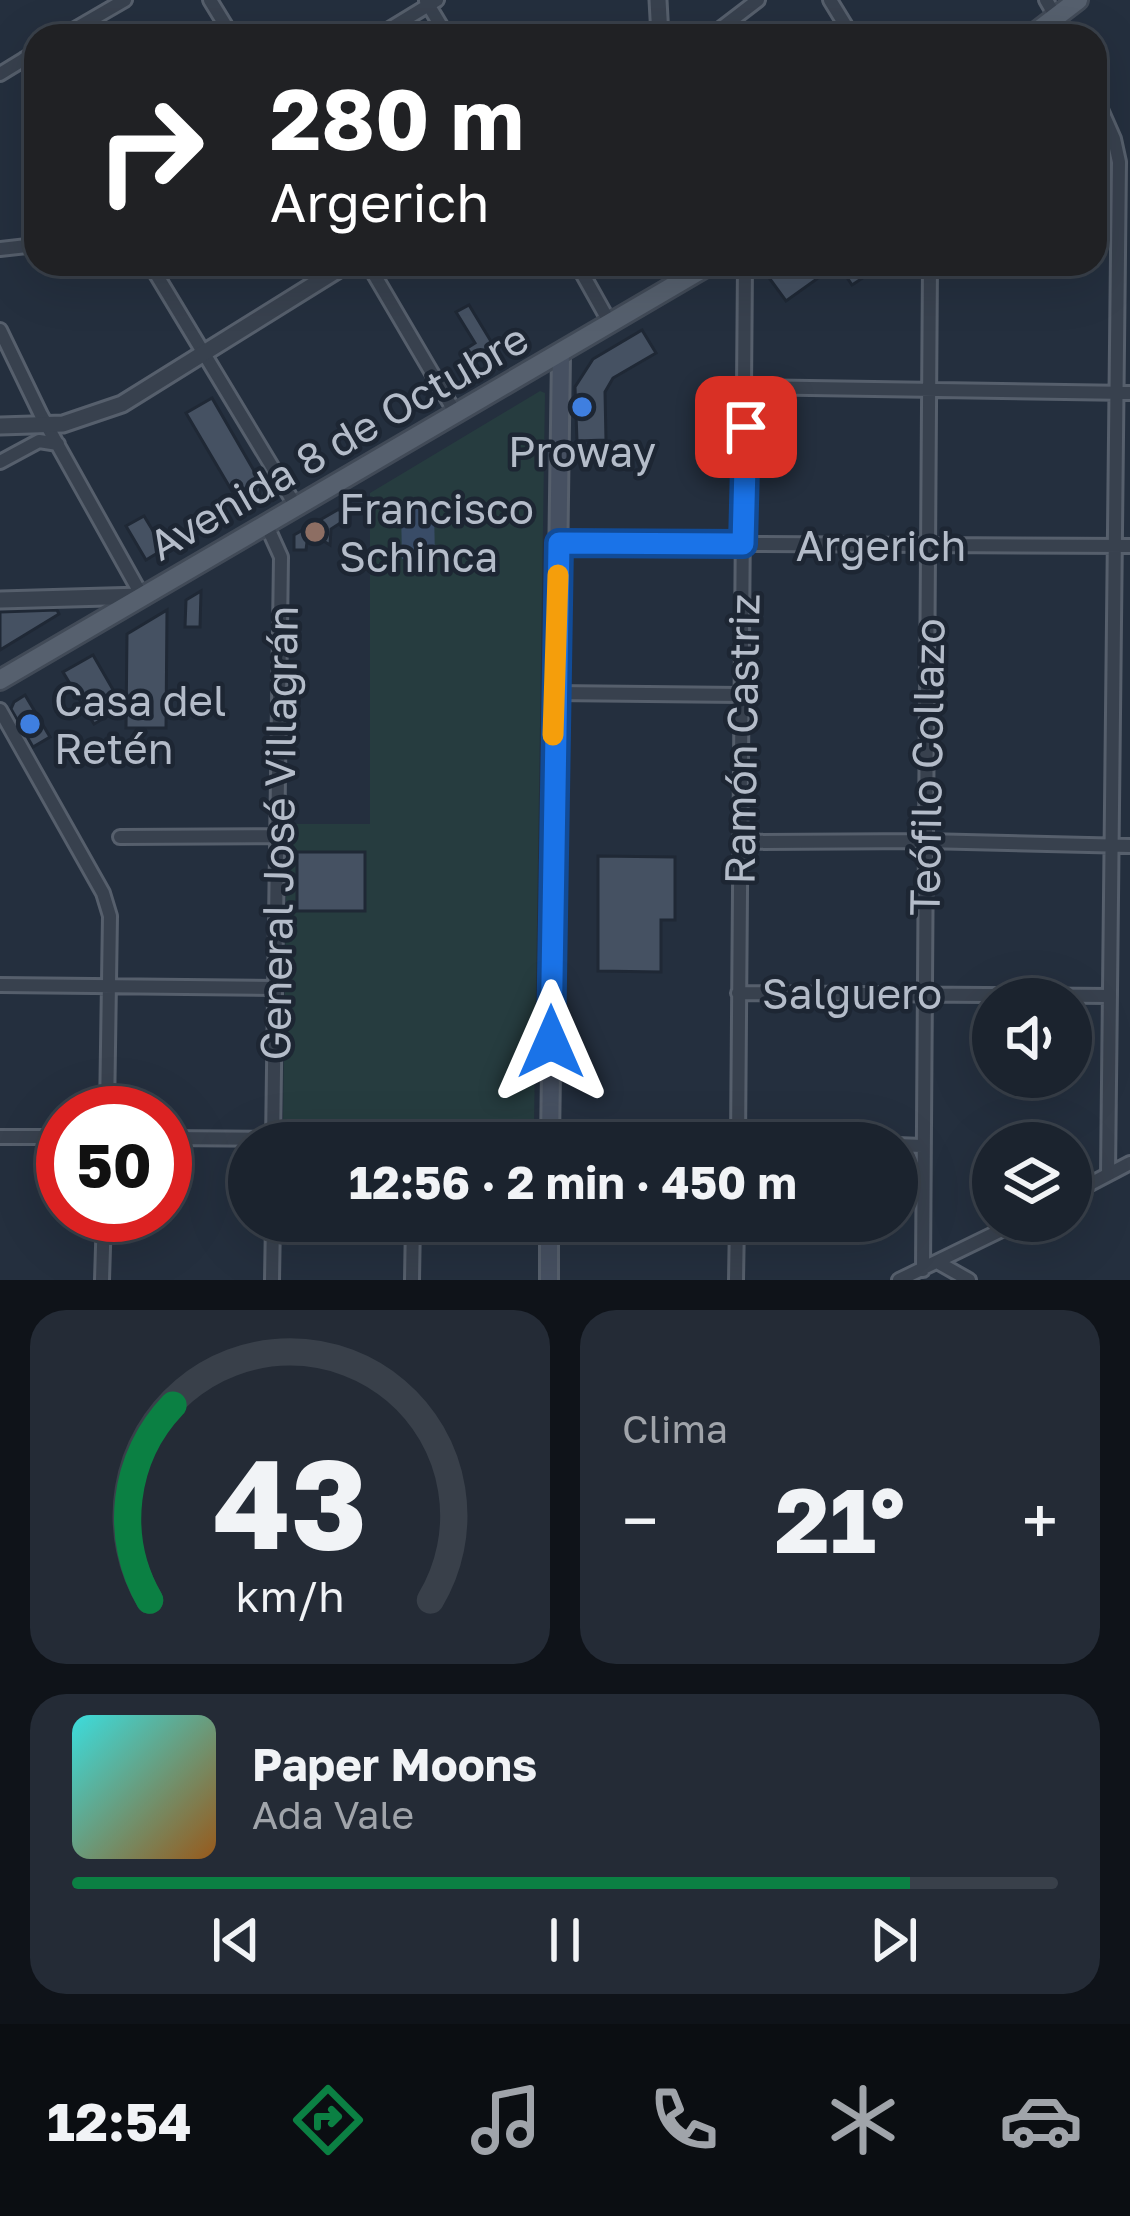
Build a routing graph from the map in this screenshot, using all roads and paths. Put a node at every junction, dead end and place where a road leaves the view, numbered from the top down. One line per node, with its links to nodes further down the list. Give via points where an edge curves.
1 (125, 0): 6 (street)
2 (758, 0): 8 (street)
3 (1078, 0): 5 (main road)
4 (430, 2): 7 (street)
5 (1051, 8)
6 (84, 24)
7 (396, 24)
8 (727, 24)
9 (1107, 123): 23 (street, via 1119,162)
10 (157, 276): 19 (street)
11 (328, 276): 19 (street)
12 (375, 276): 25 (street)
13 (584, 276): 17 (street)
14 (690, 276): 17 (main road, Avenida 8 de Octubre)
15 (745, 276): 21 (street, Ramón Castriz)
16 (930, 276): 22 (street, Teófilo Collazo)
17 (610, 323): 20 (main road, Avenida 8 de Octubre)
18 (0, 330): 26 (street)
19 (204, 352): 26 (street, via 122,404); 31 (street)
20 (561, 354): 25 (main road, Avenida 8 de Octubre); 33 (main road)
21 (746, 387): 22 (street); 34 (street, Ramón Castriz)
22 (928, 391): 23 (street); 35 (street, Teófilo Collazo)
23 (1114, 393): 24 (street); 36 (street)
24 (1130, 393)
25 (456, 415): 31 (main road, Avenida 8 de Octubre)
26 (44, 421): 27 (street); 28 (street)
27 (8, 426): 29 (street, via 22,438)
28 (58, 444): 29 (street); 38 (street)
29 (19, 450): 30 (street)
30 (0, 462)
31 (297, 508): 32 (main road, Avenida 8 de Octubre)
32 (267, 526): 38 (main road, Avenida 8 de Octubre); 44 (street, General José Villagrán, via 281,557)
33 (559, 543): 34 (street, Argerich); 41 (main road)
34 (743, 544): 35 (street, Argerich); 42 (street, Ramón Castriz)
35 (928, 545): 36 (street, Argerich); 46 (street, Teófilo Collazo)
36 (1113, 546): 37 (street, Argerich); 48 (street)
37 (1130, 546)
38 (142, 596): 39 (street); 40 (main road, Avenida 8 de Octubre)
39 (0, 600)
40 (0, 680)
41 (554, 693): 42 (street); 58 (main road)
42 (741, 695): 47 (street, Ramón Castriz)
43 (0, 710): 50 (street, via 103,893)
44 (277, 836): 45 (street); 52 (street, General José Villagrán)
45 (120, 837)
46 (925, 841): 47 (street); 48 (street); 54 (street, Teófilo Collazo)
47 (739, 842): 53 (street, Ramón Castriz)
48 (1109, 846): 49 (street); 55 (street)
49 (1130, 846)
50 (107, 984): 51 (street); 52 (street); 56 (street)
51 (0, 985)
52 (275, 988): 57 (street, General José Villagrán)
53 (738, 993): 54 (street, Salguero); 59 (street, Ramón Castriz)
54 (924, 994): 55 (street, Salguero); 65 (street, Teófilo Collazo)
55 (1110, 996): 67 (street)
56 (107, 1086)
57 (273, 1122)
58 (550, 1122)
59 (738, 1122)
60 (0, 1136): 61 (street)
61 (36, 1137)
62 (192, 1138): 63 (street)
63 (228, 1139)
64 (918, 1146): 65 (street)
65 (922, 1146): 76 (street, Teófilo Collazo)
66 (1130, 1163): 67 (street)
67 (1108, 1174): 68 (street)
68 (1092, 1183)
69 (103, 1242): 77 (street)
70 (272, 1242): 78 (street)
71 (412, 1242): 79 (street)
72 (549, 1242): 80 (main road)
73 (737, 1242): 81 (street)
74 (980, 1242): 75 (street)
75 (939, 1263): 76 (street); 83 (street)
76 (923, 1270): 82 (street)
77 (102, 1280)
78 (272, 1280)
79 (412, 1280)
80 (549, 1280)
81 (736, 1280)
82 (899, 1280)
83 (969, 1280)

